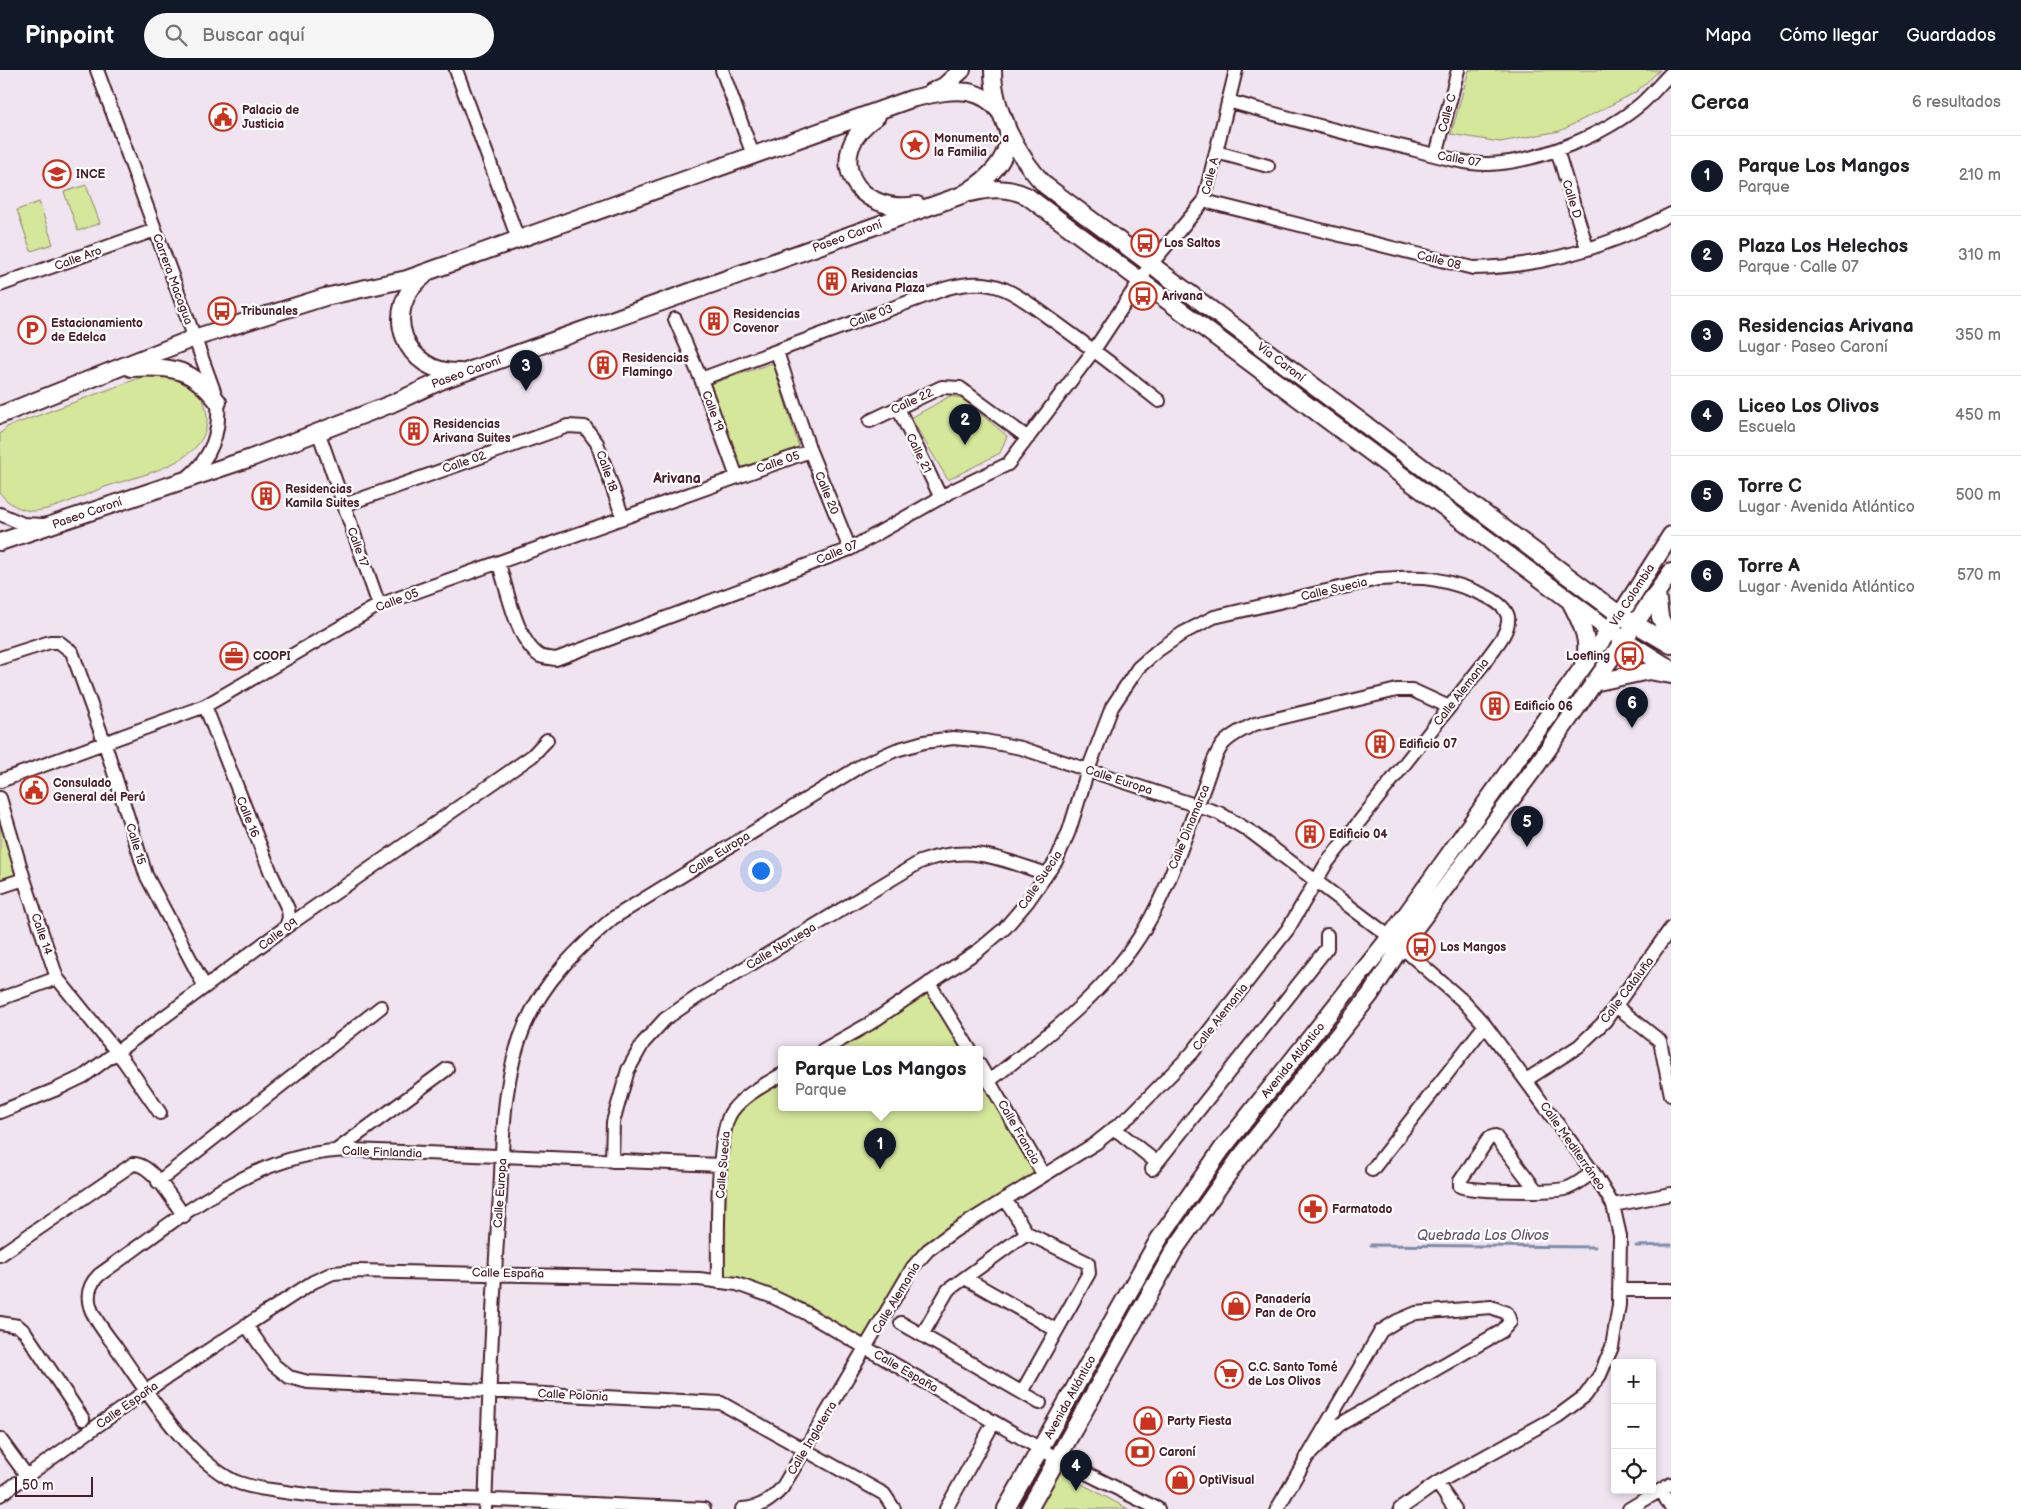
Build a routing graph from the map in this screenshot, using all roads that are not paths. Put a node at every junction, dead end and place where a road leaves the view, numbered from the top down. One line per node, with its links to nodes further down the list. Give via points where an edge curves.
1 (97, 70): 20 (street, Carrera Macagua)
2 (456, 70): 21 (street)
3 (722, 70): 14 (street)
4 (962, 70): 9 (main road, via 944,86)
5 (993, 70): 11 (main road, Vía Caroní)
6 (1236, 70): 10 (street, Calle A)
7 (1458, 70): 15 (street, Calle C)
8 (1671, 73): 12 (street, Calle 07, via 1641,104 1601,130)
9 (911, 99): 11 (main road, Paseo Caroní, via 967,92 986,98); 14 (main road, Paseo Caroní); 17 (main road, Paseo Caroní, via 876,116 856,134 848,161 852,179 864,195 885,205 913,205)
10 (1228, 101): 13 (street, Calle A); 15 (street, Calle 07)
11 (1004, 118): 17 (main road, Paseo Caroní, via 1008,144 1002,158 984,179); 23 (main road, Vía Caroní, via 1019,152 1036,176 1054,193)
12 (1557, 150): 15 (street, Calle 07, via 1488,164); 22 (street, Calle D)
13 (1216, 152): 16 (street); 18 (street, Calle A)
14 (753, 155): 21 (main road, Paseo Caroní)
15 (1436, 155)
16 (1268, 166)
17 (962, 195): 25 (main road, Vía Caroní, via 990,189 1018,192); 32 (main road, Paseo Caroní)
18 (1204, 201): 22 (street, Calle 08, via 1473,268 1541,263); 23 (street, Calle A)
19 (1671, 214): 22 (street, Calle 08)
20 (155, 230): 26 (street, Calle Aro); 28 (street, Carrera Macagua)
21 (518, 239): 24 (main road, Paseo Caroní)
22 (1587, 248)
23 (1151, 264): 25 (street, Calle A); 59 (main road, Vía Caroní)
24 (434, 269): 28 (main road, Paseo Caroní, via 381,286 325,296); 32 (main road, via 415,282 405,298 401,318 405,340 416,356 434,369)
25 (1140, 280): 29 (street, Calle 07); 60 (main road, Vía Caroní)
26 (0, 286)
27 (675, 319): 33 (street, Calle 19)
28 (194, 338): 31 (main road, Paseo Caroní); 35 (street, Carrera Macagua)
29 (1094, 350): 30 (street, Calle 03, via 1003,288 962,283); 34 (street, Calle 03); 43 (street, Calle 07)
30 (777, 352): 33 (street, Calle 03); 44 (street, Calle 20)
31 (116, 368): 35 (main road, via 155,366 185,372 206,386); 36 (main road, Paseo Caroní)
32 (466, 372): 42 (main road, Paseo Caroní)
33 (701, 379): 45 (street, Calle 19)
34 (1159, 401)
35 (218, 402): 46 (street, Carrera Macagua, via 217,430 209,456)
36 (26, 403): 38 (main road, Paseo Caroní); 40 (main road)
37 (898, 408): 39 (street, Calle 22); 43 (street, Calle 22, via 942,387 960,388); 47 (street, Calle 21)
38 (0, 415)
39 (870, 421)
40 (0, 426)
41 (585, 427): 48 (street, Calle 02, via 568,426); 50 (street, Calle 18, via 597,442)
42 (318, 431): 46 (main road, Paseo Caroní); 48 (street, Calle 17)
43 (1028, 438): 47 (street, Calle 07, via 1008,464)
44 (810, 451): 45 (street, Calle 05); 54 (street, Calle 20)
45 (737, 477): 50 (street, Calle 05)
46 (184, 480): 51 (main road, Paseo Caroní)
47 (941, 498): 54 (street, Calle 07)
48 (344, 505): 61 (street, Calle 17)
49 (0, 514): 51 (street, via 23,524)
50 (623, 518): 55 (street, Calle 05)
51 (51, 525): 53 (main road, Paseo Caroní)
52 (1671, 535): 57 (main road, Vía Colombia)
53 (0, 542)
54 (850, 549): 55 (street, Calle 07, via 556,659 542,657 522,634)
55 (499, 564): 61 (street, Calle 05)
56 (1671, 572): 58 (main road, Vía Colombia)
57 (1637, 586): 59 (main road, via 1629,596); 62 (main road, Vía Colombia)
58 (1657, 593): 64 (main road, Vía Colombia); 66 (main road, via 1660,617)
59 (1599, 599): 62 (main road, Vía Caroní)
60 (1570, 601): 65 (main road, Vía Caroní); 70 (main road, via 1586,635 1586,657)
61 (379, 605): 73 (street, Calle 05)
62 (1620, 615): 64 (main road, Vía Caroní); 65 (main road, Vía Colombia)
63 (1508, 618): 74 (street, Calle Alemania, via 1506,631); 77 (street, Calle Suecia, via 1506,609 1485,595 1441,580 1403,577 1378,579 1214,618 1184,633 1138,668 1112,707)
64 (1635, 623): 65 (main road, Vía Colombia); 67 (main road, Vía Caroní)
65 (1616, 634): 69 (main road, Vía Caroní); 70 (main road, Avenida Atlántico); 72 (main road, Avenida Atlántico)
66 (1671, 641)
67 (1671, 645)
68 (0, 658): 76 (street, Calle 15, via 50,642 59,642 72,652)
69 (1671, 669)
70 (1579, 673): 88 (main road, Avenida Atlántico)
71 (1671, 675): 72 (main road, via 1649,671)
72 (1593, 683): 88 (main road, Avenida Atlántico, via 1537,765)
73 (205, 706): 76 (street, Calle 05); 85 (street, Calle 16, via 288,909)
74 (1449, 707): 80 (street, Calle Dinamarca, via 1412,690 1397,690 1255,724 1224,744); 83 (street, Calle Alemania, via 1326,864)
75 (547, 740): 85 (street, Calle 09, via 532,756)
76 (104, 744): 78 (street, Calle 05); 91 (street, Calle 15, via 146,875)
77 (1088, 770): 80 (street, Calle Europa); 81 (street, Calle Suecia, via 1070,831); 109 (street, Calle Europa, via 1021,748 985,741 953,738 896,750 862,765 613,918 557,972 525,1025 507,1086)
78 (0, 781)
79 (0, 798): 82 (street, Calle 14)
80 (1197, 806): 83 (street, Calle Europa, via 1219,813 1251,832); 103 (street, Calle Dinamarca, via 1182,848 1145,928 1119,964 1078,1010)
81 (1046, 874): 90 (street, Calle Suecia, via 1005,928 979,950); 110 (street, Calle Noruega, via 989,855 943,854 920,862 700,994 665,1018 643,1044 628,1070 612,1122)
82 (24, 879): 84 (street); 89 (street, Calle 14)
83 (1316, 882): 88 (street, Calle Europa); 107 (street, Calle Alemania, via 1288,929 1192,1053)
84 (0, 887)
85 (286, 927): 91 (street, Calle 09)
86 (1671, 928): 93 (street, Calle Cataluña)
87 (1327, 935): 107 (street, via 1327,948 1154,1166)
88 (1396, 942): 95 (street, Calle Mediterráneo, via 1463,1001); 141 (main road, Avenida Atlántico, via 1222,1149 1159,1239); 143 (main road, Avenida Atlántico, via 1370,994 1238,1160 1175,1249)
89 (57, 978): 92 (street); 98 (street, Calle 14)
90 (929, 983): 96 (street, Calle Suecia); 97 (street)
91 (205, 987): 98 (street, Calle 09)
92 (0, 999)
93 (1616, 1006): 102 (street, Calle Cataluña, via 1579,1046); 104 (street, via 1660,1041)
94 (381, 1007): 115 (street)
95 (1485, 1025): 102 (street, Calle Mediterráneo); 112 (street)
96 (829, 1046)
97 (968, 1046)
98 (116, 1053): 105 (street, Calle 09, via 58,1090); 106 (street, Calle 14)
99 (447, 1069): 108 (street)
100 (983, 1071): 103 (street, Calle Francia)
101 (778, 1077): 111 (street, Calle Suecia, via 742,1100 731,1112 725,1128)
102 (1526, 1080): 113 (street, Calle Mediterráneo)
103 (989, 1081): 114 (street, Calle Francia)
104 (1671, 1095)
105 (0, 1112)
106 (160, 1113)
107 (1114, 1128): 114 (street, Calle Alemania)
108 (337, 1150): 109 (street, Calle Finlandia); 120 (street, Calle Finlandia, via 292,1158 261,1169 225,1187)
109 (502, 1157): 110 (street, Calle Finlandia); 123 (street, Calle Europa)
110 (612, 1161): 111 (street, Calle Finlandia)
111 (720, 1165): 125 (street, Calle Suecia)
112 (1372, 1170)
113 (1593, 1172): 116 (street, via 1564,1189); 119 (street, Calle Mediterráneo)
114 (1043, 1174): 118 (street, Calle Alemania)
115 (158, 1182): 120 (street); 122 (street, via 144,1165 128,1165)
116 (1536, 1190): 116 (street, via 1473,1190 1460,1186 1460,1180 1489,1138 1495,1136)
117 (1671, 1194): 119 (street)
118 (1005, 1199): 121 (street); 133 (street, Calle Alemania, via 928,1250 913,1267)
119 (1613, 1205): 126 (street, Calle Mediterráneo, via 1620,1236)
120 (184, 1216): 134 (street, Calle Finlandia, via 99,1275 91,1282 87,1293 91,1312)
121 (1027, 1233): 124 (street); 131 (street, via 1088,1263 1089,1273)
122 (0, 1255)
123 (495, 1273): 125 (street, Calle España); 130 (street, Calle España, via 333,1273 290,1295); 135 (street, Calle Europa)
124 (965, 1278): 131 (street); 132 (street, via 948,1290)
125 (718, 1282): 133 (street, Calle España, via 736,1284 773,1297)
126 (1619, 1290): 127 (street); 146 (street, Calle Mediterráneo, via 1612,1347 1600,1375 1585,1396 1558,1416)
127 (1671, 1290)
128 (0, 1323): 138 (street, via 18,1326 25,1332)
129 (901, 1324): 132 (street)
130 (246, 1325): 134 (street, Calle España); 135 (street, Calle Polonia, via 274,1365 289,1377 308,1382)
131 (1056, 1330): 136 (street)
132 (922, 1335): 136 (street)
133 (866, 1348): 139 (street, Calle España); 142 (street, Calle Inglaterra)
134 (146, 1391): 145 (street, Calle España); 149 (street, via 194,1452 236,1482 318,1496)
135 (490, 1391): 142 (street, Calle Polonia, via 721,1403); 149 (street, Calle Europa)
136 (1022, 1392): 137 (street)
137 (1040, 1403)
138 (83, 1419)
139 (994, 1422): 141 (street, Calle España); 155 (street)
140 (0, 1439): 145 (street)
141 (1041, 1449): 143 (street, Calle España); 156 (main road, Avenida Atlántico)
142 (805, 1450): 153 (street, Calle Inglaterra, via 782,1488 770,1501); 154 (street, Calle Polonia, via 884,1494)
143 (1058, 1459): 157 (main road, Avenida Atlántico); 158 (street, Calle España)
144 (1305, 1459): 144 (street, via 1339,1425 1502,1331 1510,1322 1507,1312 1491,1307 1416,1312 1381,1331); 159 (street)
145 (26, 1476): 148 (street, Calle España)
146 (1437, 1483): 160 (street, Calle Mediterráneo); 161 (street)
147 (1666, 1487): 151 (street); 162 (street)
148 (0, 1495)
149 (485, 1504): 150 (street)
150 (609, 1507): 152 (street)
151 (1671, 1508)
152 (704, 1509)
153 (742, 1509)
154 (894, 1509)
155 (946, 1509)
156 (1006, 1509)
157 (1029, 1509)
158 (1158, 1509)
159 (1277, 1509)
160 (1400, 1509)
161 (1455, 1509)
162 (1629, 1509)

